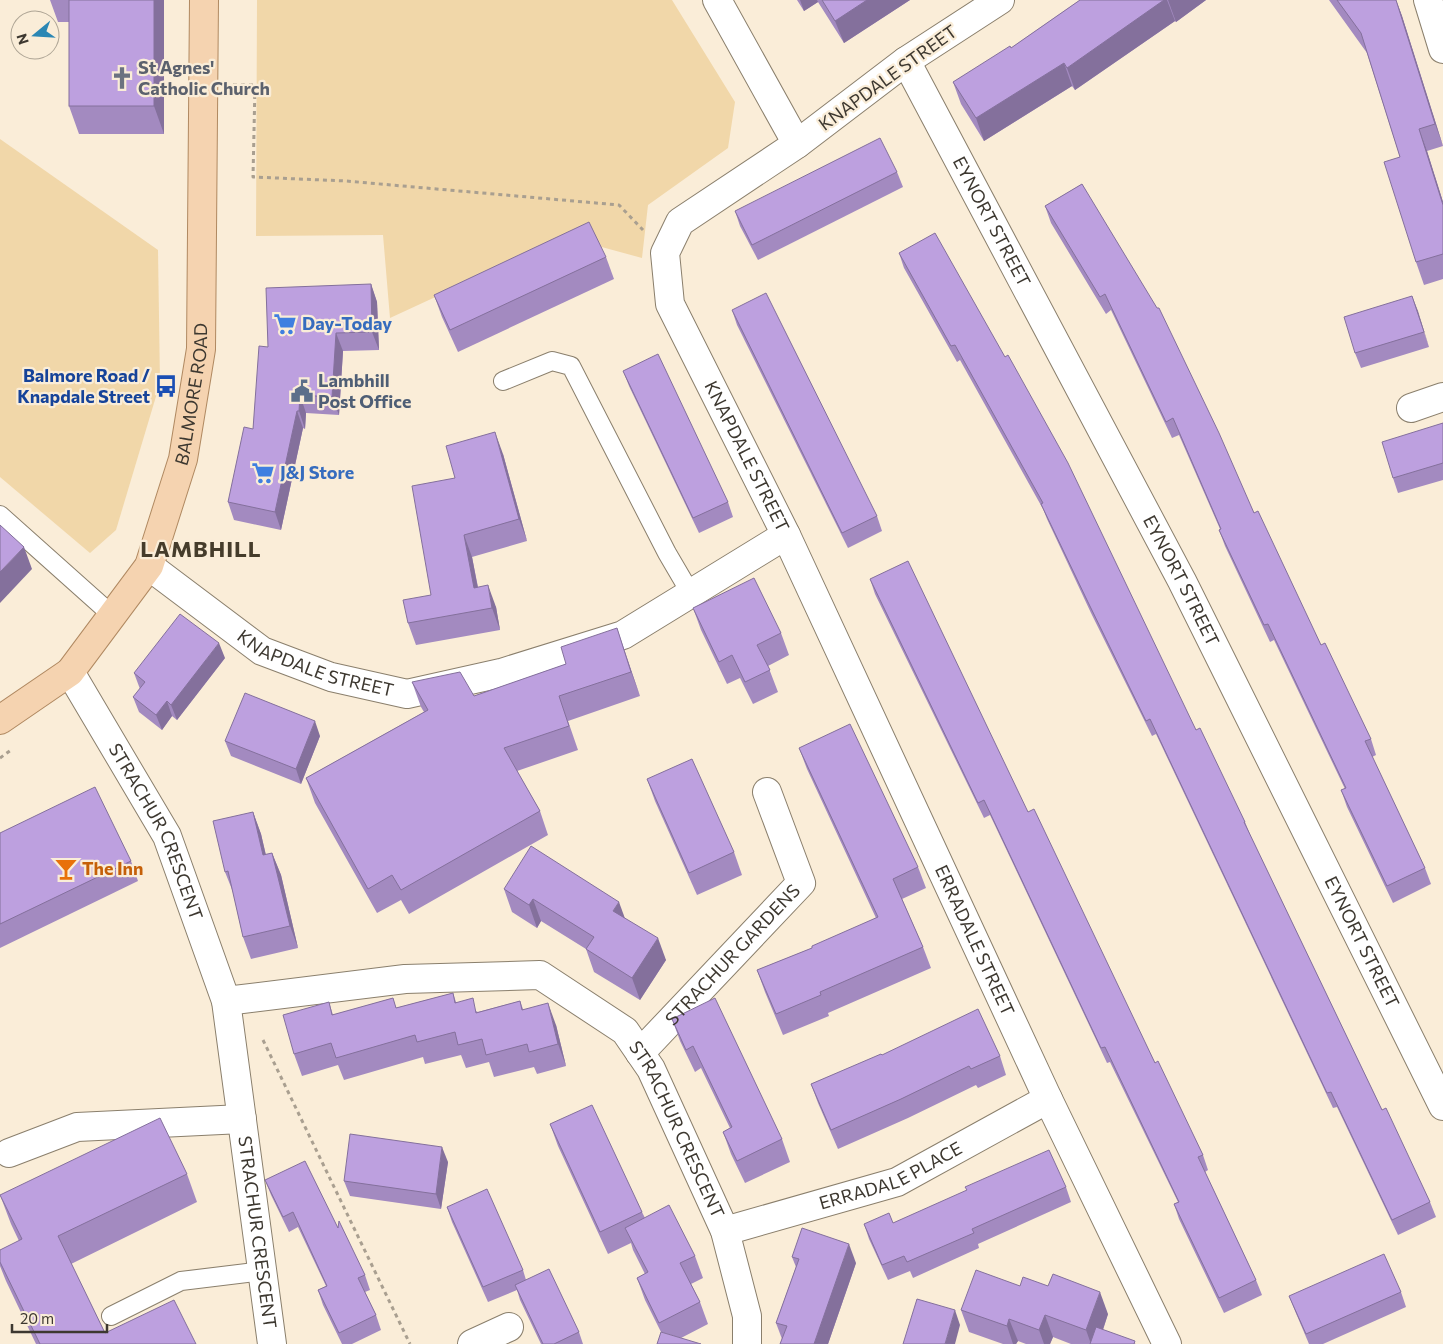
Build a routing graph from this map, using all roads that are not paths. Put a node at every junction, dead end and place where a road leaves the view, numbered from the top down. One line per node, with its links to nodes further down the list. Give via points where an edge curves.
1 (204, 0): 13 (main road, BALMORE ROAD, via 200,348 183,459)
2 (717, 0): 7 (street)
3 (1000, 0): 6 (street, KNAPDALE STREET)
4 (1428, 0): 5 (street)
5 (1443, 49)
6 (906, 61): 7 (street, KNAPDALE STREET); 22 (street, EYNORT STREET, via 1182,581)
7 (797, 144): 12 (street, KNAPDALE STREET, via 680,222 665,253 670,304)
8 (503, 381): 14 (lane, via 552,361 571,366)
9 (1443, 398): 10 (street)
10 (1411, 408)
11 (0, 515): 15 (lane)
12 (786, 535): 14 (street, KNAPDALE STREET); 21 (street, ERRADALE STREET)
13 (148, 566): 14 (street, KNAPDALE STREET, via 262,651 331,677 407,694 501,673 623,635); 15 (main road, BALMORE ROAD)
14 (691, 594)
15 (112, 615): 16 (main road, BALMORE ROAD)
16 (70, 672): 17 (main road, BALMORE ROAD); 19 (street, STRACHUR CRESCENT, via 167,836)
17 (0, 720)
18 (767, 792): 20 (street, STRACHUR GARDENS, via 801,883)
19 (226, 1001): 20 (street, STRACHUR CRESCENT, via 405,979 540,975 625,1031); 23 (street, STRACHUR CRESCENT)
20 (640, 1053): 25 (street, STRACHUR CRESCENT, via 651,1070)
21 (1048, 1099): 25 (street, ERRADALE PLACE, via 897,1182); 32 (street, ERRADALE STREET)
22 (1443, 1106)
23 (242, 1119): 24 (street, via 77,1127); 26 (street, STRACHUR CRESCENT)
24 (9, 1153)
25 (725, 1231): 31 (street, STRACHUR CRESCENT, via 747,1316)
26 (263, 1271): 27 (lane, via 181,1281); 29 (street, STRACHUR CRESCENT)
27 (112, 1316)
28 (509, 1327): 30 (street)
29 (272, 1344)
30 (472, 1344)
31 (746, 1344)
32 (1167, 1344)

